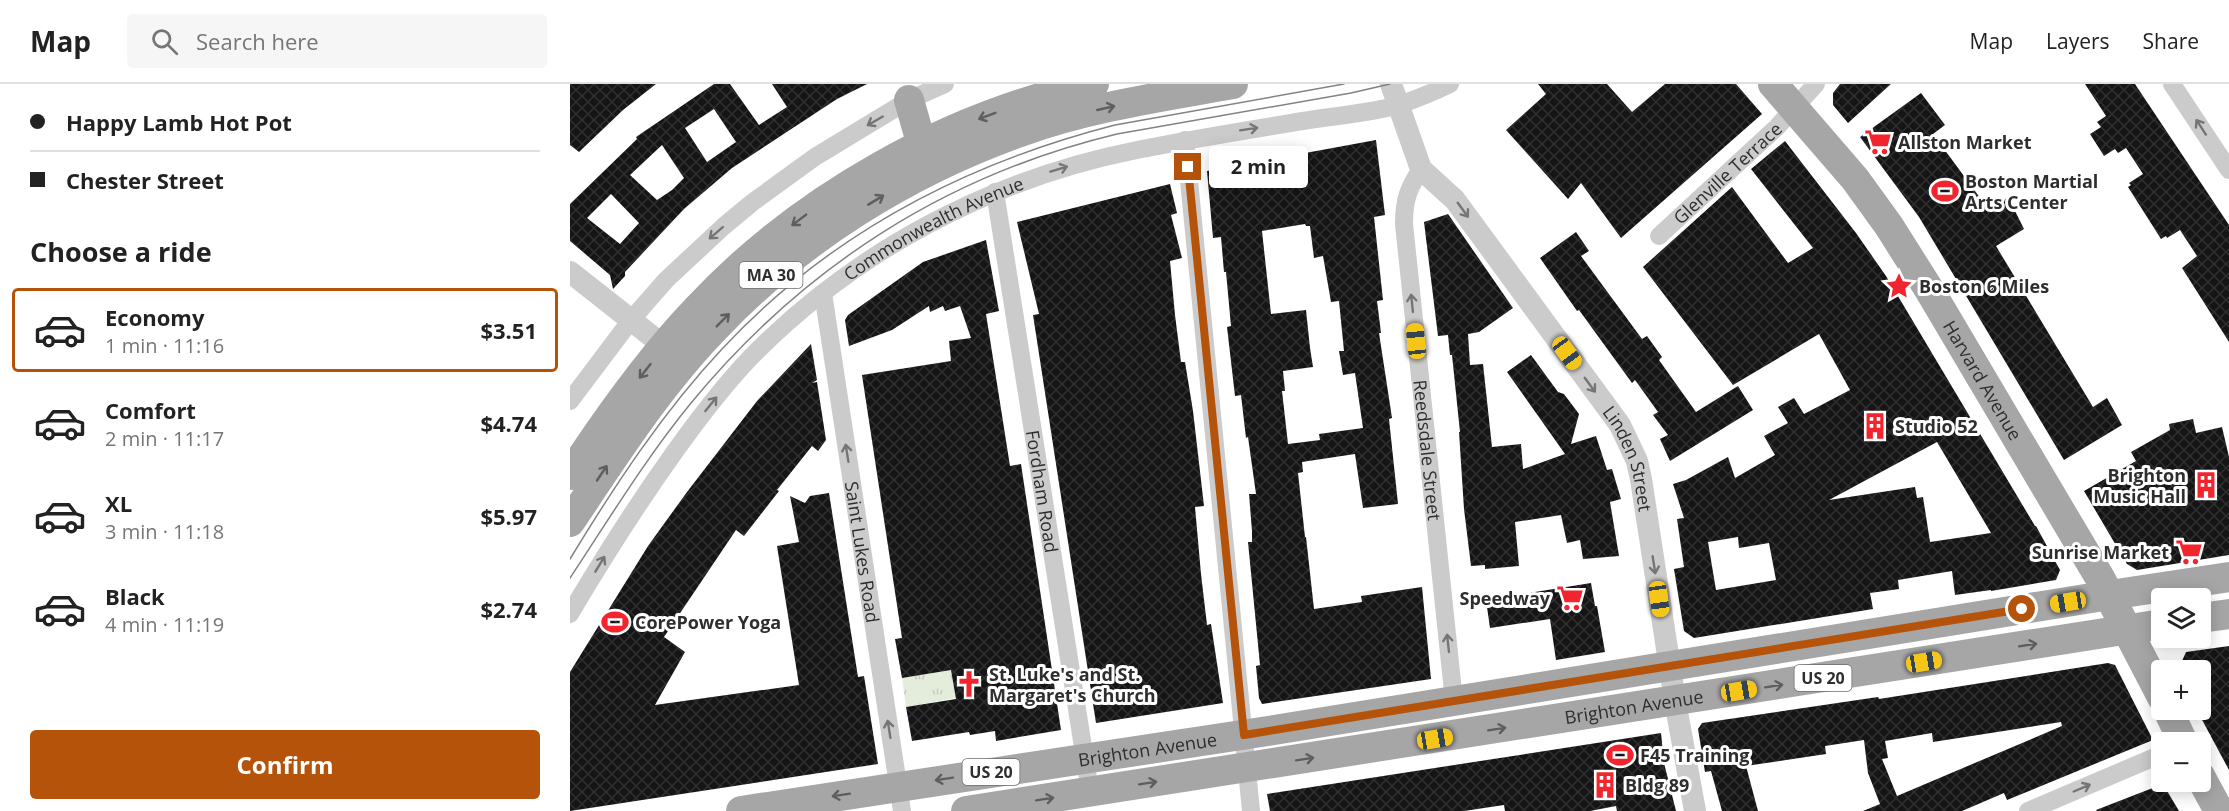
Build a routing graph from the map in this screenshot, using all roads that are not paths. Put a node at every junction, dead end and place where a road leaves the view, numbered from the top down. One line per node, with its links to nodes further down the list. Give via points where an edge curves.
1 (945, 84): 9 (street)
2 (1094, 84): 10 (main road, MA 30)
3 (1233, 84): 10 (main road, MA 30, one-way to 3, via 1111,106)
4 (1450, 84): 8 (street, Commonwealth Avenue)
5 (1773, 84): 11 (main road, Harvard Avenue)
6 (1816, 84): 11 (street, Glenville Terrace)
7 (2172, 84): 15 (street, one-way to 7)
8 (1395, 94): 12 (street, Commonwealth Avenue, one-way to 8); 14 (street)
9 (909, 100): 13 (main road); 20 (street, one-way to 20, via 815,157 753,202 681,265)
10 (1044, 101): 13 (main road, MA 30, one-way to 13, via 983,118); 24 (main road, MA 30, one-way to 10, via 672,378 716,326 768,278 862,208 993,142)
11 (1794, 109): 17 (street, Glenville Terrace); 26 (main road, Harvard Avenue, via 1855,179 1889,226)
12 (1185, 140): 16 (street, Commonwealth Avenue, one-way to 12, via 1063,167); 36 (street)
13 (922, 146): 21 (main road, MA 30, one-way to 21, via 869,174 779,235 724,282)
14 (1421, 169): 32 (street, Linden Street, one-way to 32, via 1455,200 1629,442 1641,479); 34 (street, Reedsdale Street, one-way to 14, via 1404,224 1406,196)
15 (2229, 170)
16 (994, 192): 19 (street, Commonwealth Avenue, via 906,236); 37 (street, Fordham Road)
17 (1659, 236)
18 (570, 272): 20 (street)
19 (823, 293): 27 (street, Commonwealth Avenue, one-way to 19, via 619,533 709,407 758,351); 42 (street, Saint Lukes Road, one-way to 19)
20 (631, 320): 21 (street); 22 (street)
21 (664, 346): 23 (main road, MA 30, one-way to 23)
22 (570, 401)
23 (570, 475)
24 (570, 522)
25 (2229, 578): 26 (main road, Brighton Avenue / US 20)
26 (2110, 595): 31 (main road, Harvard Avenue); 32 (main road, Brighton Avenue / US 20)
27 (570, 614)
28 (2229, 614): 29 (main road)
29 (2211, 616)
30 (2151, 626): 31 (main road, Brighton Avenue / US 20)
31 (2127, 629): 33 (main road, Harvard Avenue); 35 (main road, Brighton Avenue / US 20, one-way to 31)
32 (1670, 666): 34 (main road, Brighton Avenue / US 20); 35 (street, Linden Street)
33 (2151, 676)
34 (1454, 701): 36 (main road, Brighton Avenue / US 20)
35 (1675, 702): 39 (main road, Brighton Avenue / US 20, one-way to 35); 46 (street, Linden Street)
36 (1244, 735): 37 (main road, Brighton Avenue / US 20); 39 (street)
37 (1084, 758): 40 (street, Fordham Road); 42 (main road, Brighton Avenue / US 20, one-way to 42)
38 (2151, 759): 47 (street, one-way to 38)
39 (1247, 768): 40 (main road, Brighton Avenue / US 20, one-way to 39); 45 (street)
40 (1090, 791): 44 (main road, Brighton Avenue / US 20, one-way to 40)
41 (2208, 792): 48 (main road)
42 (900, 799): 43 (main road, Brighton Avenue / US 20, one-way to 43)
43 (741, 811)
44 (966, 811)
45 (1251, 811)
46 (1695, 811)
47 (2028, 811)
48 (2218, 811)

